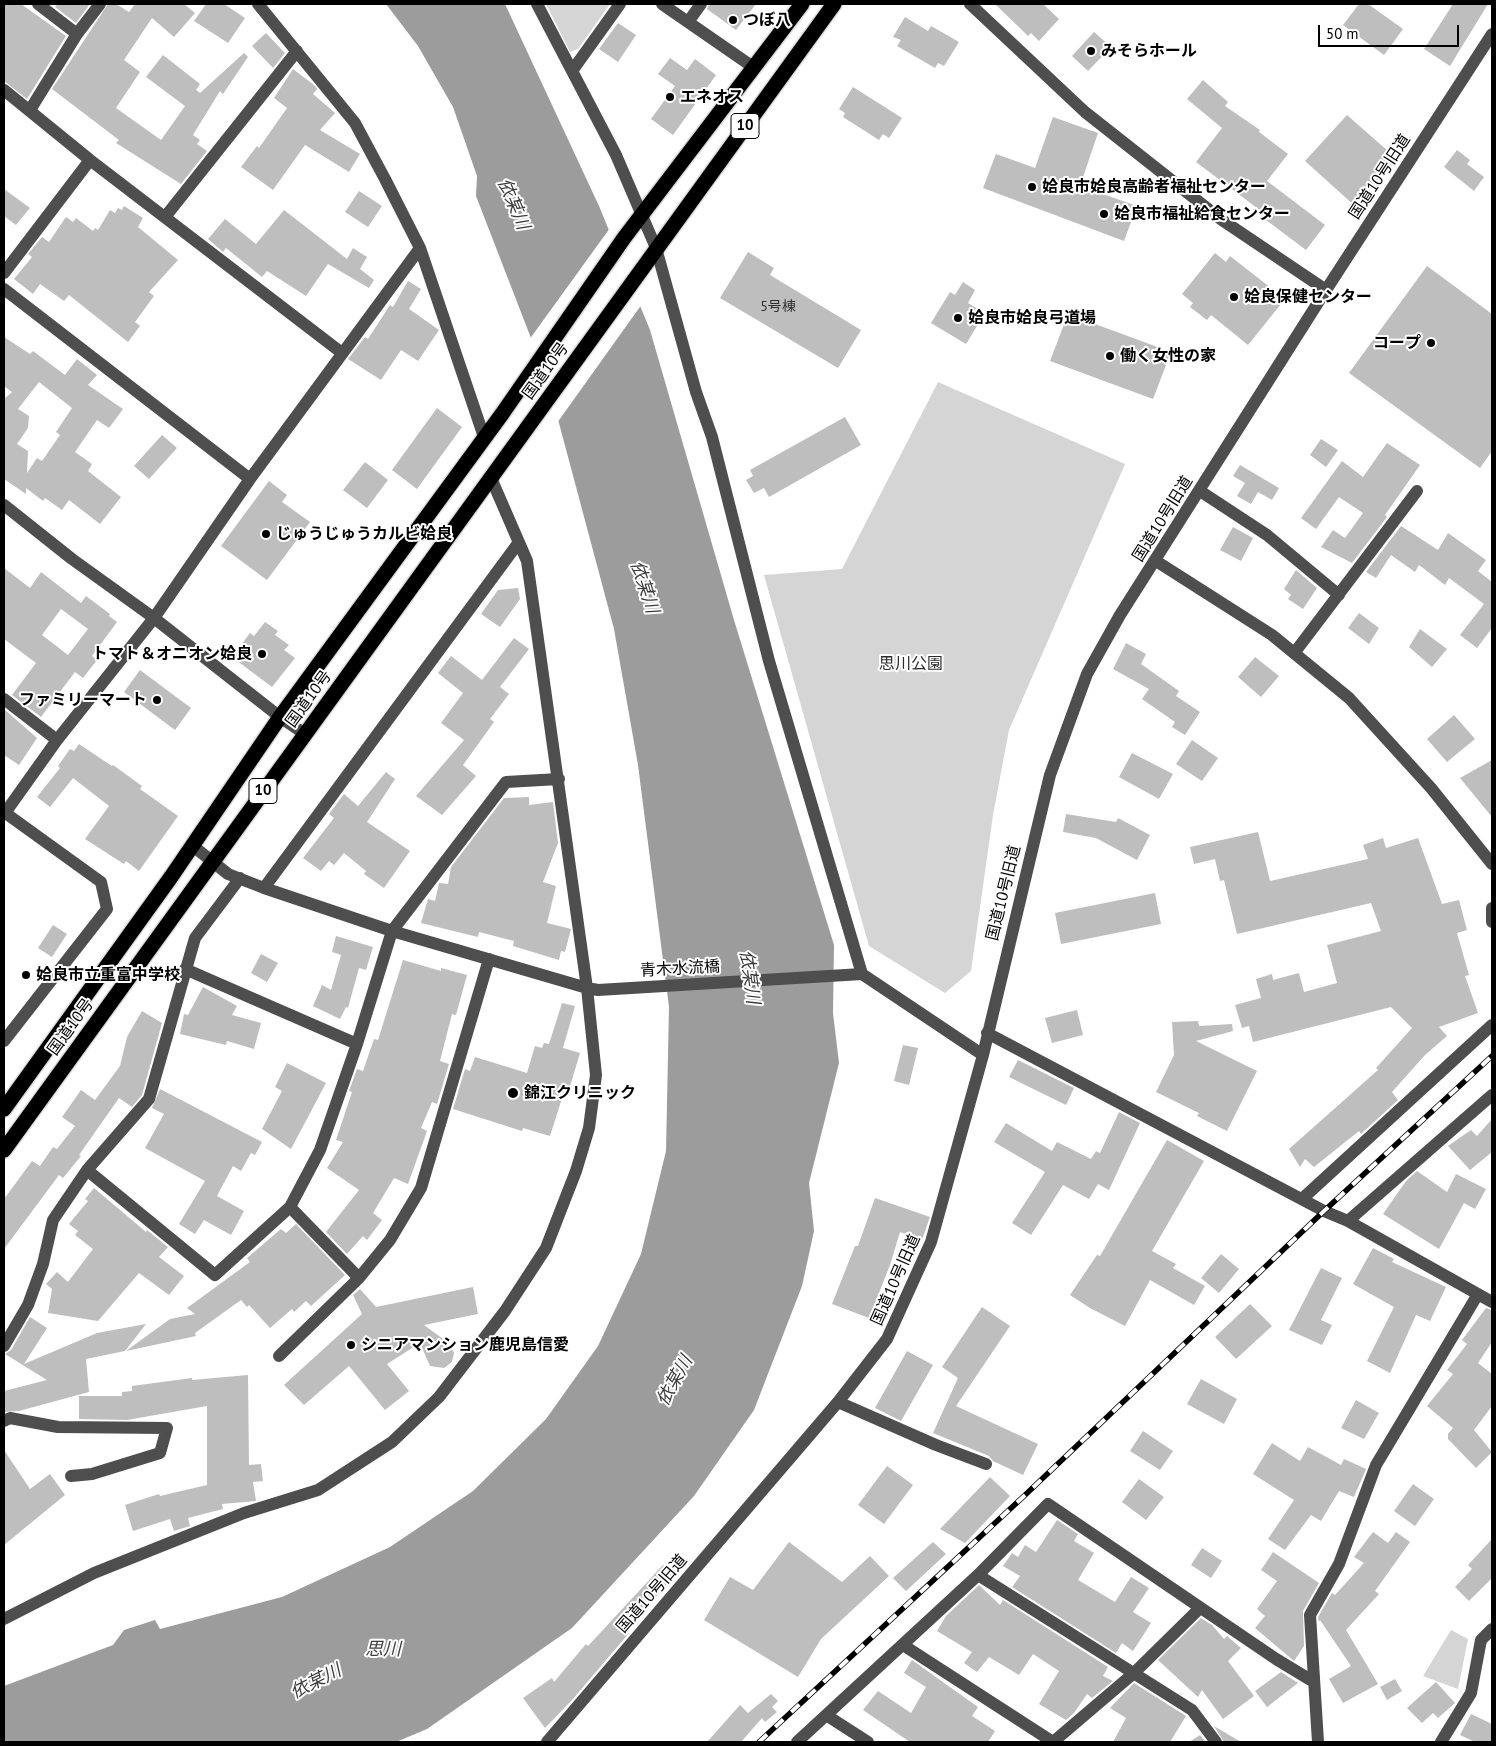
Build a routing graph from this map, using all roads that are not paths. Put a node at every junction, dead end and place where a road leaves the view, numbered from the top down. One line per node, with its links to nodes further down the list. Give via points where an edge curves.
1 (38, 4): 12 (street)
2 (100, 4): 12 (street)
3 (258, 4): 14 (street)
4 (537, 4): 16 (street)
5 (620, 4): 16 (street)
6 (662, 4): 11 (street)
7 (701, 4): 11 (street)
8 (802, 4): 15 (highway, 10)
9 (834, 4): 23 (highway, 10)
10 (970, 4): 26 (street, via 1085,112 1222,220)
11 (688, 22): 15 (street)
12 (77, 34): 18 (street)
13 (1492, 34): 26 (street, 国道10号旧道)
14 (297, 51): 21 (street); 22 (street, via 355,123)
15 (753, 67): 20 (highway, 10)
16 (572, 71): 20 (street, via 616,155)
17 (4, 90): 18 (street)
18 (30, 110): 19 (street)
19 (90, 160): 21 (street); 24 (street)
20 (642, 214): 23 (street); 28 (highway, 国道10号 / 10)
21 (165, 217): 27 (street)
22 (420, 248): 27 (street); 28 (street)
23 (656, 248): 29 (highway, 国道10号 / 10); 55 (street, via 696,392 712,437 769,661)
24 (4, 273)
25 (4, 289): 30 (street)
26 (1326, 290): 31 (street, 国道10号旧道)
27 (342, 353): 30 (street)
28 (484, 437): 40 (highway, 国道10号 / 10)
29 (491, 478): 34 (street); 41 (highway, 国道10号 / 10)
30 (250, 479): 37 (street)
31 (1200, 491): 35 (street, 国道10号旧道); 36 (street, via 1267,534)
32 (1417, 491): 36 (street)
33 (4, 505): 37 (street)
34 (519, 542): 43 (street, via 527,560); 49 (street)
35 (1156, 561): 38 (street); 58 (street, 国道10号旧道, via 1120,615 1087,674 1050,775)
36 (1339, 595): 38 (street)
37 (154, 618): 40 (street); 42 (street)
38 (1295, 652): 47 (street, via 1349,698 1431,788)
39 (4, 699): 42 (street)
40 (280, 718): 41 (street); 45 (highway, 国道10号 / 10)
41 (305, 734): 46 (highway, 国道10号 / 10)
42 (57, 740): 44 (street)
43 (559, 779): 52 (street, via 506,782); 56 (street)
44 (5, 813): 59 (street, via 101,882 107,909)
45 (193, 846): 46 (street, 青木水流橋); 63 (highway, 国道10号 / 10)
46 (212, 861): 48 (street, 青木水流橋, via 228,874); 64 (highway, 国道10号 / 10)
47 (1492, 864)
48 (240, 878): 49 (street, 青木水流橋); 54 (street, via 195,938)
49 (264, 888): 52 (street, 青木水流橋)
50 (1492, 908): 51 (street)
51 (1492, 922)
52 (392, 931): 53 (street, 青木水流橋); 60 (street)
53 (489, 959): 56 (street, 青木水流橋); 69 (street, via 422,1188 390,1240)
54 (185, 968): 60 (street); 65 (street, via 149,1099)
55 (857, 975): 56 (street, 青木水流橋); 61 (street)
56 (593, 989): 80 (street, via 596,1075 589,1128 576,1171 546,1248 505,1311 439,1398 392,1442 318,1490 244,1513 94,1573)
57 (1492, 1026): 66 (street)
58 (987, 1033): 61 (street, 国道10号旧道); 66 (street)
59 (4, 1041)
60 (357, 1044): 67 (street, via 320,1150)
61 (983, 1055): 74 (street, 国道10号旧道, via 931,1242 887,1340)
62 (1492, 1095): 68 (street)
63 (4, 1109)
64 (4, 1150)
65 (87, 1170): 67 (street, via 215,1275); 72 (street, via 53,1220 28,1305)
66 (1302, 1199): 68 (street)
67 (290, 1207): 69 (street)
68 (1348, 1221): 70 (street)
69 (358, 1278): 73 (street)
70 (1478, 1294): 71 (street); 84 (street, via 1376,1464 1339,1564 1310,1615)
71 (1492, 1302)
72 (4, 1346)
73 (279, 1356)
74 (838, 1402): 76 (street, via 936,1446); 86 (street, 国道10号旧道)
75 (4, 1421): 77 (street, via 10,1418 58,1428 167,1428 160,1453 92,1474)
76 (986, 1464)
77 (71, 1476)
78 (978, 1574): 79 (street, via 1048,1504); 82 (street); 83 (street)
79 (1200, 1608): 83 (street); 84 (street)
80 (4, 1619)
81 (1492, 1631): 92 (street, via 1481,1640 1471,1693)
82 (903, 1645): 85 (street); 89 (street)
83 (1134, 1673): 89 (street); 90 (street, via 1192,1710)
84 (1314, 1682): 91 (street)
85 (826, 1715): 87 (street); 88 (street)
86 (547, 1742)
87 (797, 1742)
88 (868, 1742)
89 (1053, 1742)
90 (1216, 1742)
91 (1318, 1742)
92 (1441, 1742)

